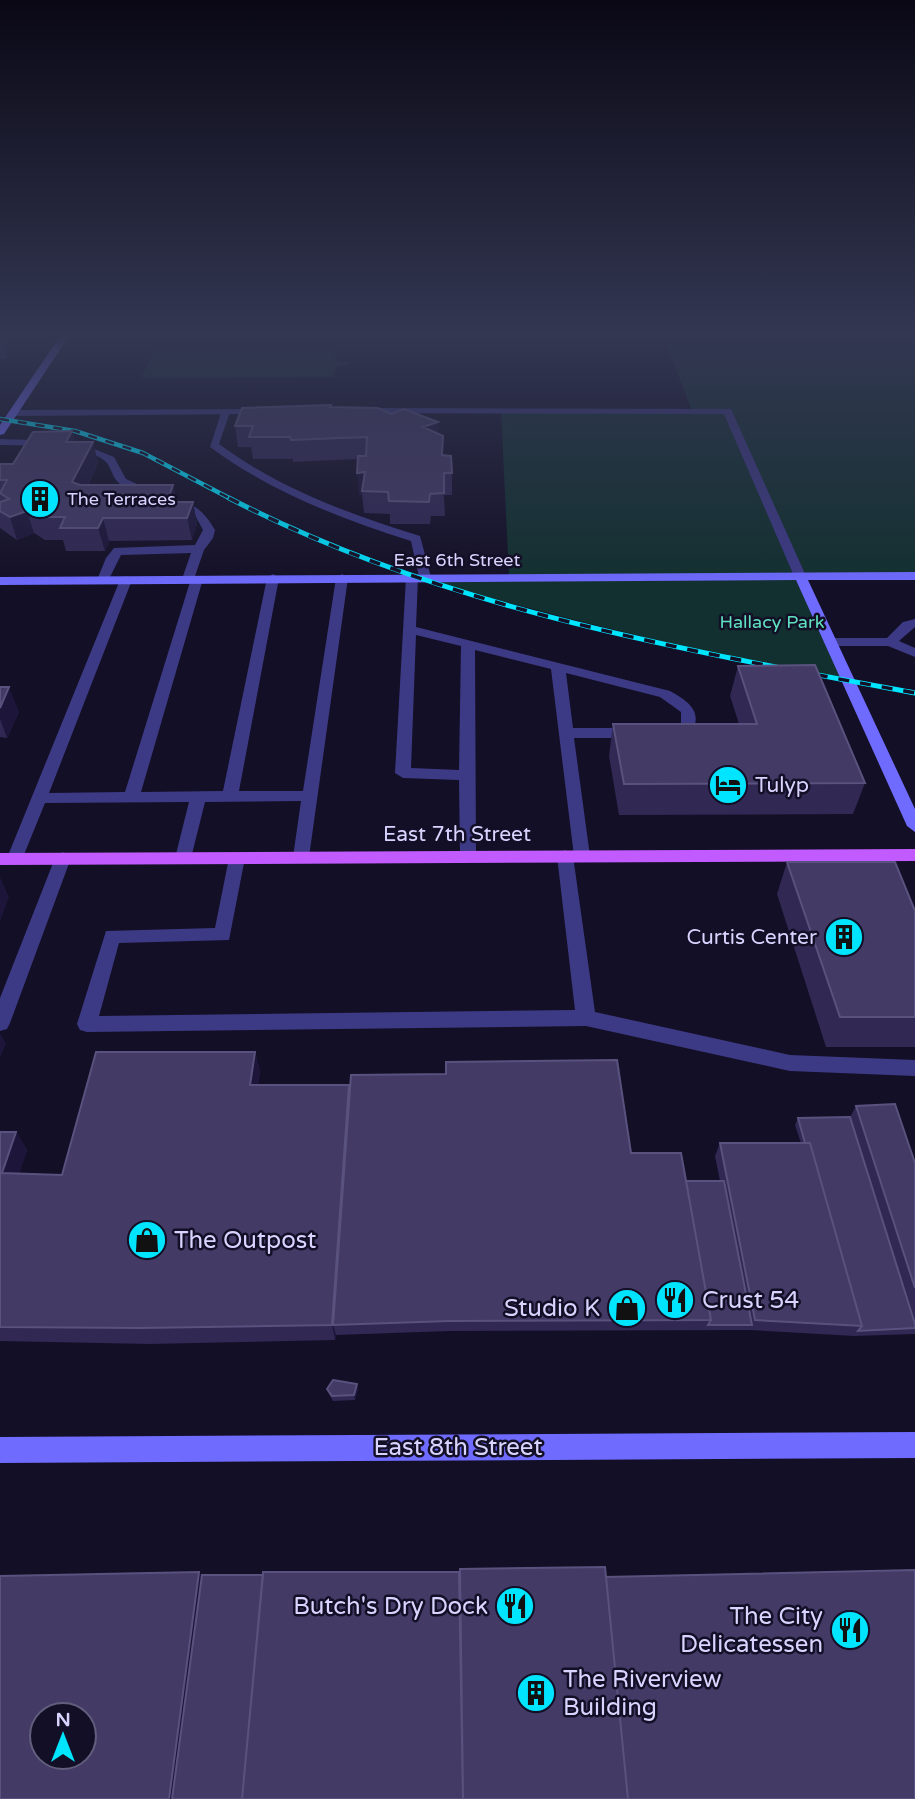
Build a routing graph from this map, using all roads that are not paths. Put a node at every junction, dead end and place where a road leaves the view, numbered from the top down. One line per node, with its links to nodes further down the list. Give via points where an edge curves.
1 (222, 420): 9 (street, via 214,445 234,461 360,521 416,538)
2 (732, 420): 7 (street)
3 (0, 442): 4 (street)
4 (31, 443): 5 (street); 6 (street, via 75,446 105,455 122,481 192,510 209,530)
5 (24, 455)
6 (198, 549): 12 (street); 13 (street, via 118,551)
7 (800, 576): 8 (street, East 6th Street); 9 (street, East 6th Street); 18 (street)
8 (915, 576)
9 (419, 577): 11 (street, East 6th Street); 17 (street)
10 (273, 578): 11 (street, East 6th Street); 12 (street, East 6th Street); 26 (street)
11 (342, 578): 27 (street)
12 (192, 579): 14 (street, East 6th Street); 28 (street)
13 (103, 580): 14 (street, East 6th Street); 15 (street, East 6th Street)
14 (126, 580): 29 (street)
15 (0, 581)
16 (915, 623): 19 (street)
17 (411, 629): 20 (street); 24 (street, via 403,773)
18 (830, 642): 19 (street); 30 (street)
19 (890, 642): 21 (street)
20 (468, 643): 22 (street); 24 (street)
21 (915, 653)
22 (558, 667): 23 (street); 23 (street, via 665,694 686,706 691,715 686,730)
23 (565, 733): 33 (street)
24 (467, 775): 32 (street)
25 (198, 796): 26 (street); 28 (street); 36 (street)
26 (230, 796): 27 (street)
27 (308, 796): 34 (street)
28 (131, 797): 29 (street)
29 (39, 798): 38 (street)
30 (915, 825)
31 (915, 855): 33 (main road, East 7th Street)
32 (468, 856): 33 (main road, East 7th Street); 34 (main road, East 7th Street)
33 (574, 856): 39 (street)
34 (301, 857): 37 (main road, East 7th Street)
35 (63, 858): 36 (main road, East 7th Street); 38 (main road, East 7th Street); 40 (street)
36 (183, 858): 37 (main road, East 7th Street)
37 (237, 858): 39 (street, via 223,934 112,936 88,1024)
38 (7, 859)
39 (586, 1018): 41 (street, via 790,1063)
40 (0, 1023)
41 (915, 1068)
42 (915, 1445): 43 (street, East 8th Street)
43 (0, 1450)

